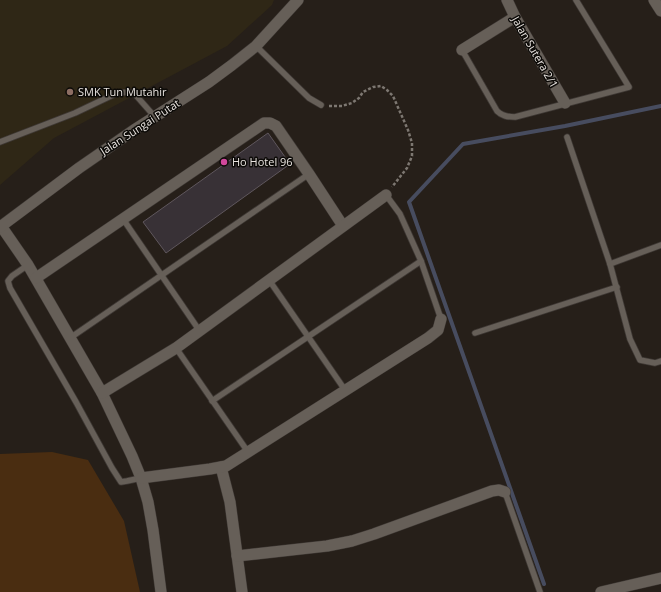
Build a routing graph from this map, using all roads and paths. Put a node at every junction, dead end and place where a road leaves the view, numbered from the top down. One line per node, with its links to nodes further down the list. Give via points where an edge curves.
1 (286, 0): 8 (street, Jalan Sungai Putat)
2 (298, 0): 8 (street, Jalan Sungai Putat)
3 (508, 0): 7 (street, Jalan Sutera 2/1)
4 (576, 0): 11 (lane, via 629,87)
5 (654, 0): 6 (street)
6 (661, 11)
7 (515, 17): 10 (street); 11 (street, Jalan Sutera 2/1)
8 (276, 23): 9 (street, Jalan Sungai Putat)
9 (256, 46): 12 (lane, via 308,98); 13 (street, Jalan Sungai Putat, via 209,82)
10 (462, 50): 11 (lane, via 497,111 502,115 515,117)
11 (565, 103)
12 (321, 105): 17 (path, via 342,106 352,103 363,92 377,86 381,86 394,96 412,143 412,156 407,168)
13 (155, 117): 15 (lane, via 133,92 117,93 75,113); 19 (street, Jalan Sungai Putat, via 79,168)
14 (567, 137): 23 (lane)
15 (0, 142)
16 (309, 174): 18 (street, via 276,126 264,123); 20 (street); 25 (lane)
17 (386, 195): 20 (street); 22 (lane, via 400,214)
18 (123, 219): 25 (lane); 26 (street)
19 (0, 226): 24 (street)
20 (344, 226): 27 (street)
21 (661, 245): 23 (lane)
22 (421, 261): 29 (lane); 32 (lane)
23 (610, 264): 28 (lane)
24 (28, 265): 26 (street); 41 (lane, via 8,281 10,288 121,482)
25 (162, 275): 30 (lane); 33 (lane)
26 (36, 278): 33 (street)
27 (269, 280): 30 (street); 32 (lane)
28 (617, 287): 31 (lane); 35 (lane, via 630,339 640,360)
29 (441, 319): 36 (street, via 438,330 428,338)
30 (200, 330): 34 (street)
31 (475, 334)
32 (309, 336): 36 (lane); 38 (lane)
33 (70, 338): 37 (street)
34 (176, 348): 37 (street); 38 (lane)
35 (661, 362)
36 (345, 390): 39 (street)
37 (102, 392): 41 (street)
38 (212, 401): 39 (lane)
39 (248, 452): 40 (street)
40 (221, 467): 41 (street); 43 (street, via 230,502)
41 (141, 478): 45 (street, via 153,530)
42 (505, 492): 43 (street, via 492,491 352,541); 47 (lane)
43 (237, 556): 46 (street)
44 (661, 578): 48 (street)
45 (161, 592)
46 (242, 592)
47 (540, 592)
48 (601, 592)

